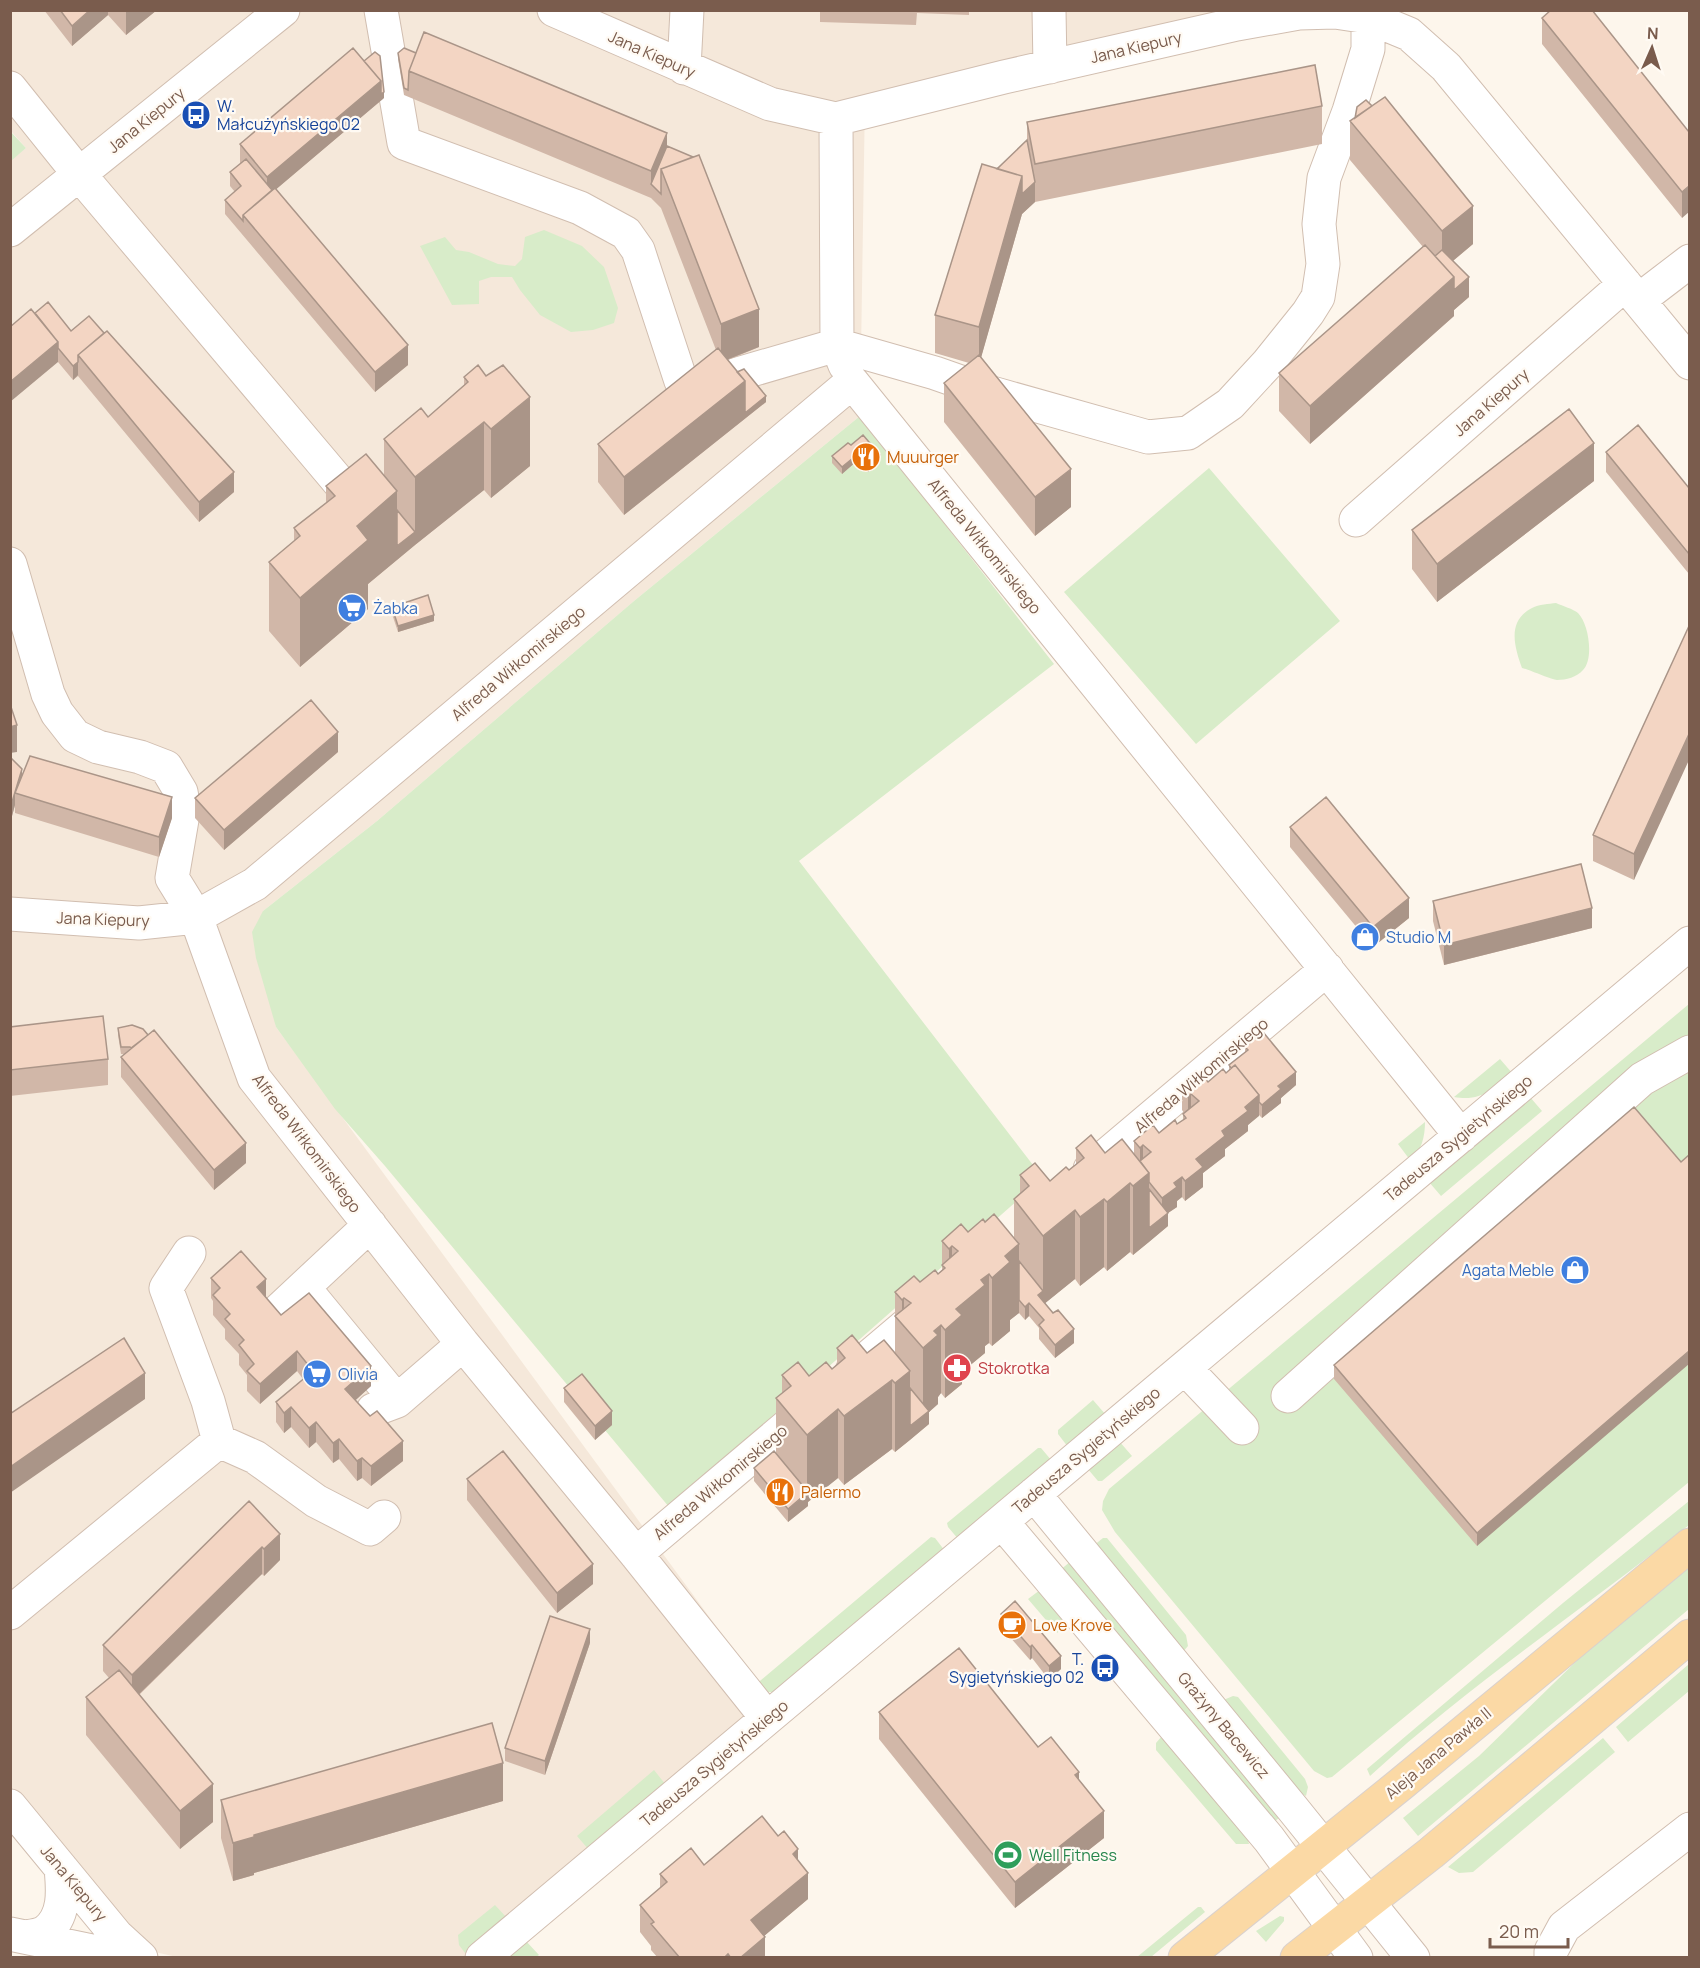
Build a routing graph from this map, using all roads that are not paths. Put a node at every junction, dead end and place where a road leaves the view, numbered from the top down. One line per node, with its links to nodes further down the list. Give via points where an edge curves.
1 (283, 10): 11 (street, Jana Kiepury)
2 (381, 10): 15 (street, via 404,143 580,208 626,233 638,250 681,381 700,385)
3 (554, 10): 8 (street, Jana Kiepury)
4 (687, 10): 8 (street)
5 (1049, 10): 7 (street)
6 (1368, 14): 7 (street, Jana Kiepury, via 1299,13); 14 (street, Jana Kiepury, via 1409,34 1446,67); 15 (street, via 1368,50 1324,178 1319,224 1323,264 1318,297 1267,364 1230,404 1188,433 1148,437)
7 (1050, 67): 10 (street, Jana Kiepury)
8 (684, 68): 10 (street, Jana Kiepury, via 770,104)
9 (10, 88): 11 (street)
10 (836, 119): 15 (street)
11 (79, 174): 12 (street, Jana Kiepury); 18 (street)
12 (10, 230)
13 (1689, 261): 14 (street, Jana Kiepury)
14 (1632, 292): 16 (street, Jana Kiepury); 19 (street, Jana Kiepury)
15 (837, 345): 17 (street)
16 (1689, 363)
17 (852, 382): 22 (street, Alfreda Wiłkomirskiego, via 255,884); 24 (street, Alfreda Wiłkomirskiego)
18 (349, 494)
19 (1356, 520)
20 (10, 564): 22 (street, via 57,713 75,736 166,767 181,792 184,808 172,878)
21 (10, 914): 22 (street, Jana Kiepury, via 138,923)
22 (196, 917): 28 (street, Alfreda Wiłkomirskiego, via 254,1078)
23 (1689, 943): 26 (street, Tadeusza Sygietyńskiego)
24 (1327, 969): 26 (street, Alfreda Wiłkomirskiego); 27 (street, Alfreda Wiłkomirskiego)
25 (1689, 1052): 35 (street, via 1642,1079)
26 (1461, 1136): 34 (street, Tadeusza Sygietyńskiego)
27 (1071, 1186)
28 (370, 1225): 31 (street); 33 (street, Alfreda Wiłkomirskiego)
29 (189, 1253): 37 (street, via 166,1288)
30 (952, 1286): 42 (street, Alfreda Wiłkomirskiego)
31 (304, 1288): 32 (street); 33 (street, via 386,1405)
32 (279, 1310)
33 (463, 1344): 42 (street, Alfreda Wiłkomirskiego)
34 (1185, 1368): 36 (street); 38 (street, Tadeusza Sygietyńskiego)
35 (1288, 1396)
36 (1242, 1428)
37 (219, 1441): 39 (street, via 255,1457 316,1501 354,1522 370,1529); 43 (street)
38 (1034, 1494): 40 (street, Tadeusza Sygietyńskiego); 48 (street, Grażyny Bacewicz)
39 (384, 1517)
40 (1002, 1521): 45 (street, Tadeusza Sygietyńskiego); 50 (street)
41 (1689, 1545): 48 (main road, Aleja Jana Pawła II)
42 (636, 1554): 45 (street, Alfreda Wiłkomirskiego)
43 (10, 1613)
44 (1689, 1636): 51 (main road)
45 (767, 1718): 56 (street, Tadeusza Sygietyńskiego)
46 (10, 1806): 49 (street, Jana Kiepury)
47 (1689, 1828): 61 (street, via 1564,1927)
48 (1323, 1846): 50 (main road, Aleja Jana Pawła II); 51 (street, Grażyny Bacewicz)
49 (61, 1868): 53 (street, via 64,1890 56,1919 43,1933); 55 (street, Jana Kiepury, via 117,1936)
50 (1292, 1871): 52 (street); 57 (main road, Aleja Jana Pawła II)
51 (1368, 1902): 52 (main road); 60 (street, Grażyny Bacewicz)
52 (1333, 1928): 58 (main road); 59 (street)
53 (18, 1936): 54 (street)
54 (125, 1958)
55 (141, 1958)
56 (482, 1958)
57 (1185, 1958)
58 (1297, 1958)
59 (1356, 1958)
60 (1413, 1958)
61 (1551, 1958)

